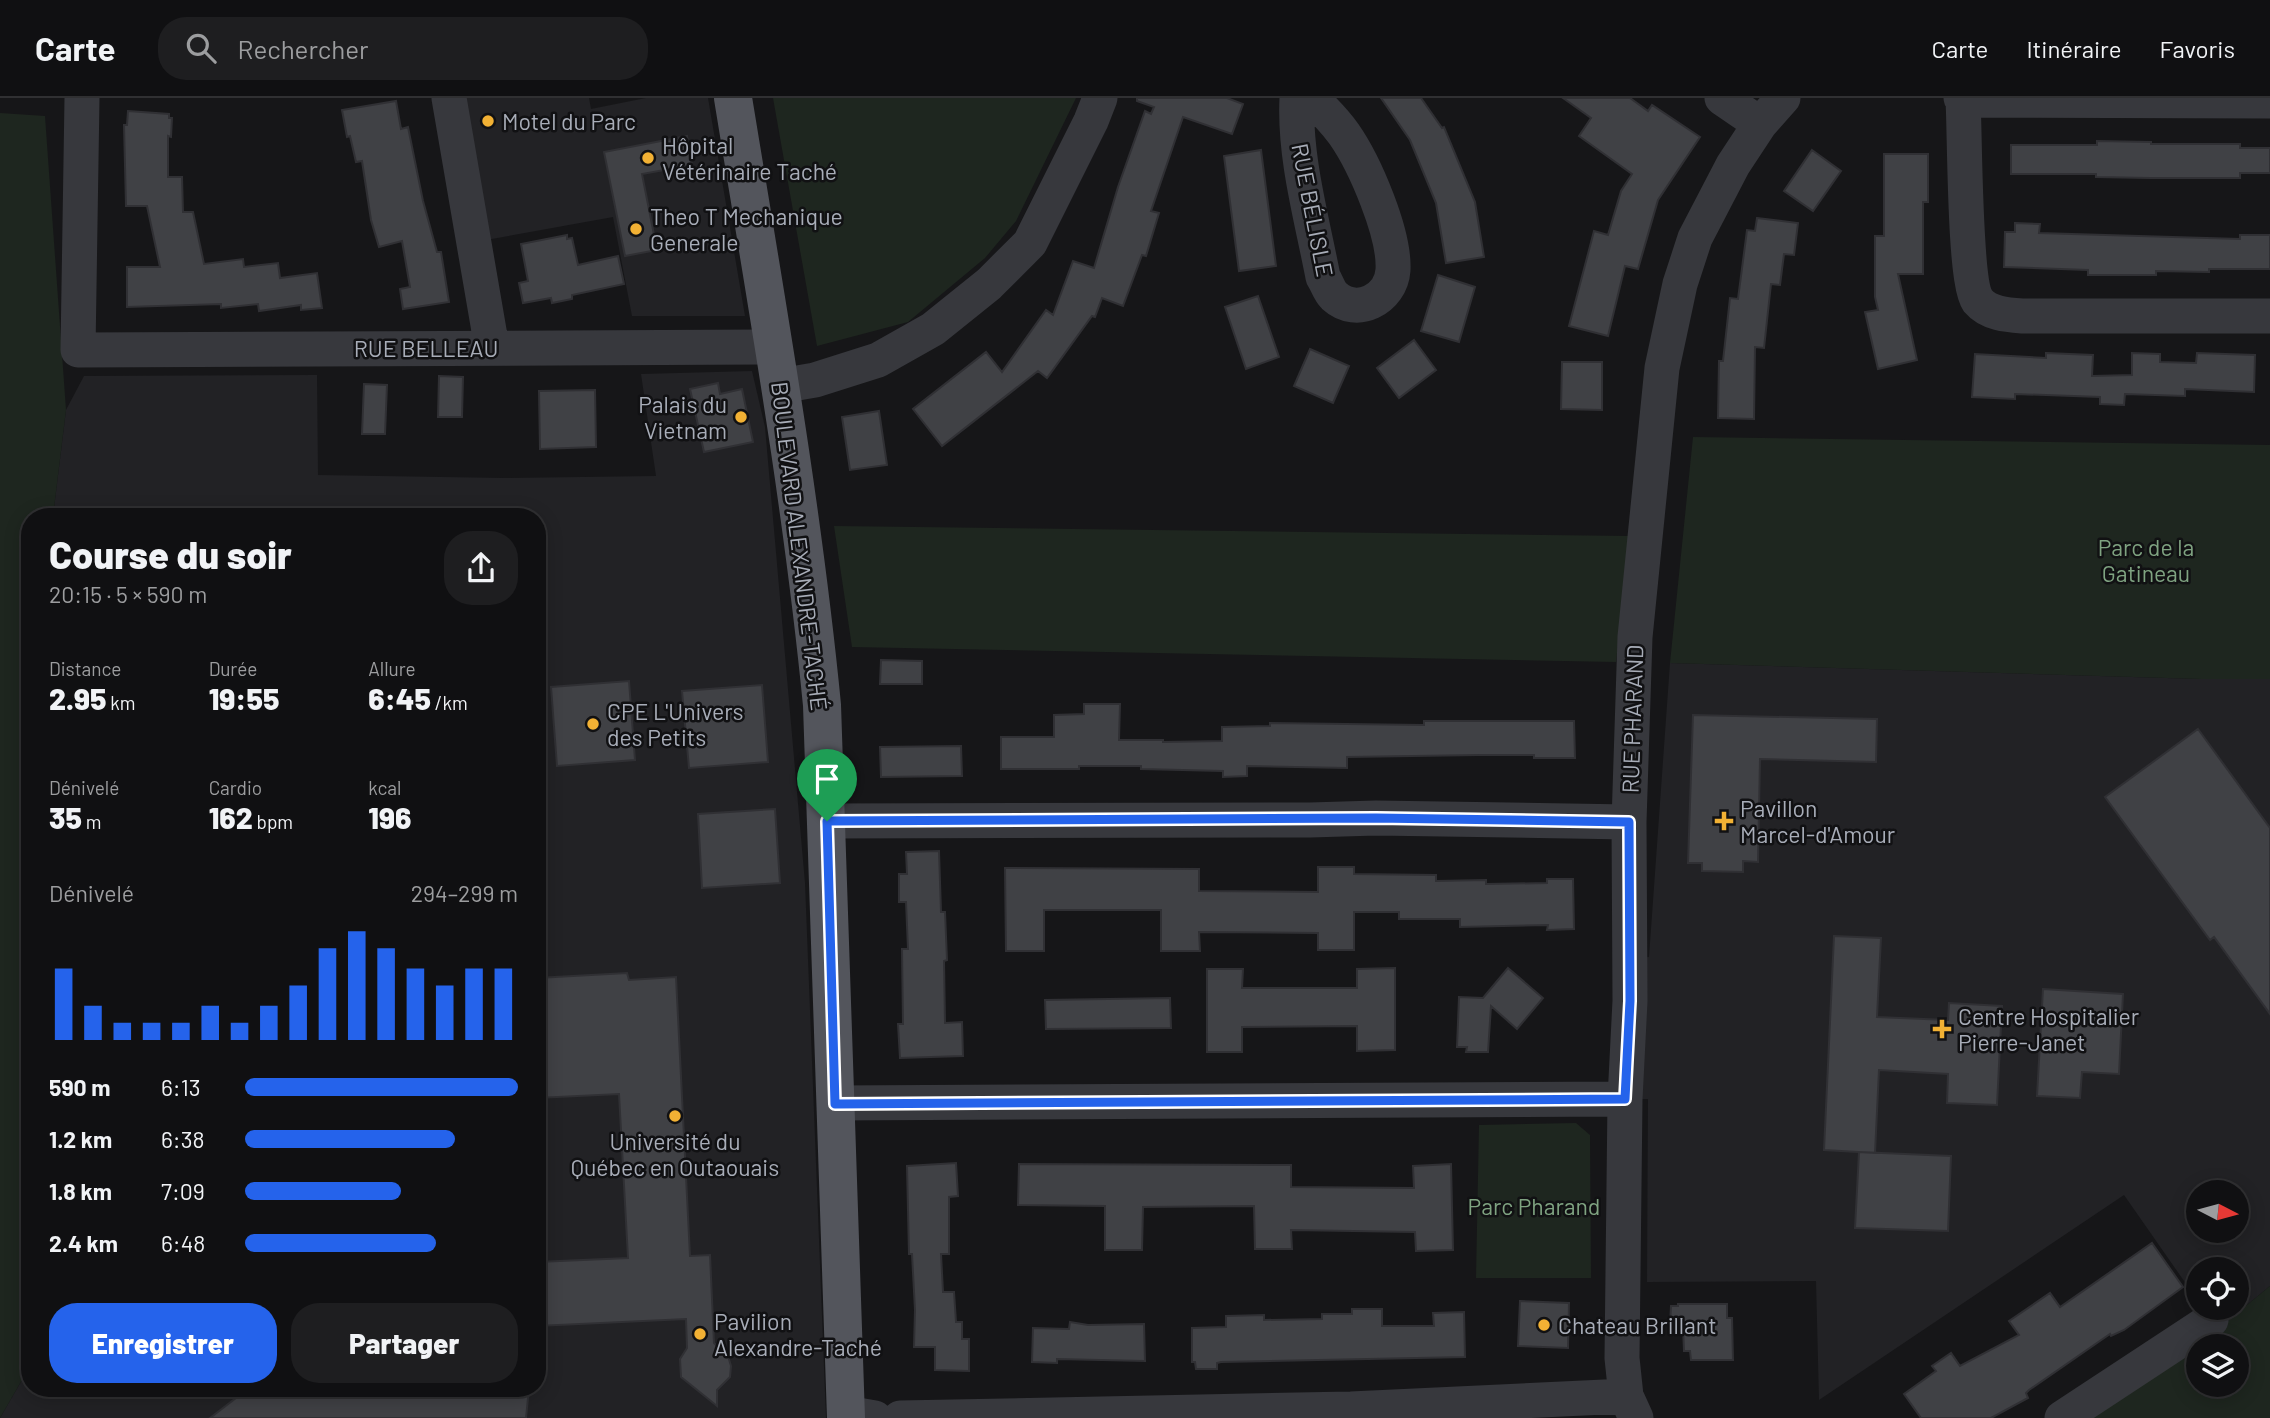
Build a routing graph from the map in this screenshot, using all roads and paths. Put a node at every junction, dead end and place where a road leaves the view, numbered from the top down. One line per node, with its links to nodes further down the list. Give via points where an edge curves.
1 (82, 98): 15 (street, RUE BELLEAU, via 78,350)
2 (449, 98): 15 (street)
3 (733, 98): 14 (main road, BOULEVARD ALEXANDRE-TACHÉ)
4 (1100, 98): 16 (street, via 1030,243 989,284 933,329 878,360)
5 (1297, 98): 6 (street, RUE BÉLISLE, via 1300,152 1324,277 1332,295 1345,304 1360,306 1376,301 1387,290 1393,273 1392,250 1360,161 1336,123)
6 (1311, 98)
7 (1722, 98): 12 (street)
8 (1783, 98): 12 (street, RUE PHARAND)
9 (1962, 99): 10 (street); 13 (street, via 1970,267 1977,299 1984,307 2023,316)
10 (2122, 99): 11 (street)
11 (2270, 101)
12 (1760, 124): 18 (street, RUE PHARAND, via 1695,238 1670,323 1639,599)
13 (2270, 316)
14 (774, 347): 15 (street, RUE BELLEAU); 16 (main road, BOULEVARD ALEXANDRE-TACHÉ)
15 (492, 348)
16 (780, 386): 17 (main road, BOULEVARD ALEXANDRE-TACHÉ, via 814,618)
17 (827, 821): 18 (street, via 1376,818); 20 (main road, BOULEVARD ALEXANDRE-TACHÉ)
18 (1629, 822): 19 (street, RUE PHARAND, via 1630,1001)
19 (1625, 1099): 20 (street); 22 (street, RUE PHARAND, via 1622,1358)
20 (835, 1104): 24 (main road, BOULEVARD ALEXANDRE-TACHÉ)
21 (2211, 1320): 26 (street)
22 (1631, 1407): 23 (street)
23 (1349, 1413): 25 (street)
24 (856, 1416)
25 (900, 1418)
26 (2062, 1418)

